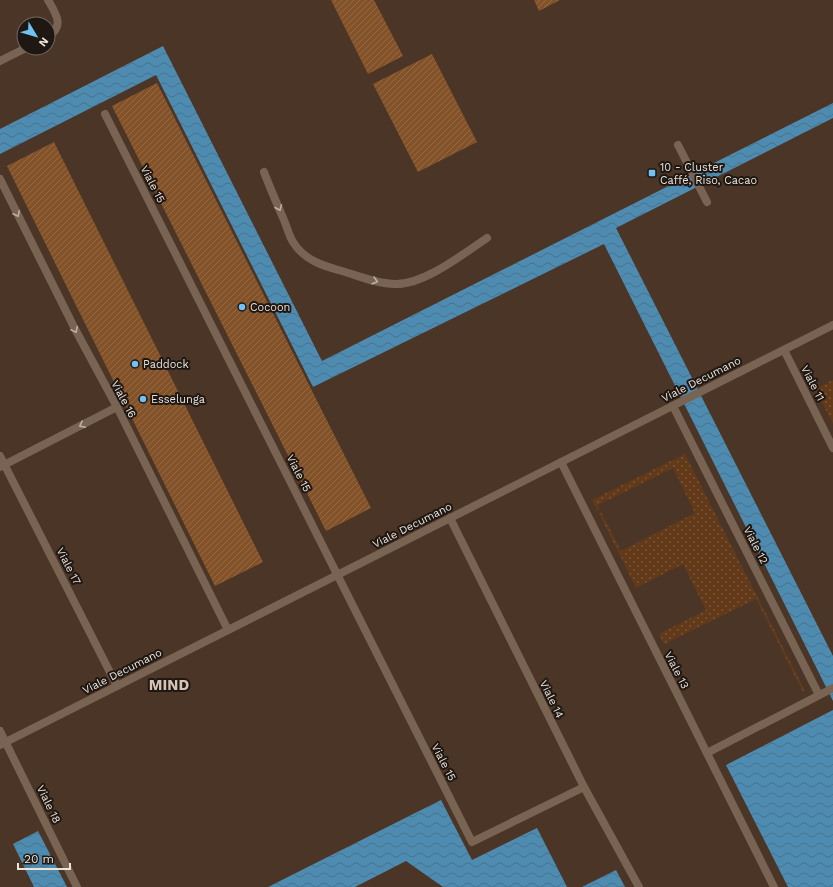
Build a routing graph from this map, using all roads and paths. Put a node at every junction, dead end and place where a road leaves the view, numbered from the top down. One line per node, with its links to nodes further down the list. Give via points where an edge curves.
1 (48, 0): 2 (lane, via 58,19)
2 (56, 30)
3 (16, 53): 4 (lane)
4 (0, 61)
5 (106, 114): 20 (lane, Viale 15)
6 (678, 145): 9 (lane)
7 (264, 172): 10 (lane, one-way to 10, via 294,242 302,253 323,266 382,283 407,284 444,266)
8 (0, 179): 14 (lane, Viale 16, one-way to 14)
9 (706, 202)
10 (487, 238)
11 (833, 325): 12 (lane, Viale Decumano)
12 (784, 350): 13 (lane, Viale Decumano); 15 (lane, Viale 11)
13 (673, 406): 17 (lane, Viale Decumano); 24 (lane, Viale 12)
14 (117, 407): 18 (lane, one-way to 18); 21 (lane, Viale 16)
15 (833, 448)
16 (0, 456): 18 (lane, Viale 17)
17 (561, 462): 19 (lane, Viale Decumano); 27 (lane, Viale 13)
18 (3, 466): 22 (lane, Viale 17)
19 (450, 518): 20 (lane, Viale Decumano); 28 (lane, Viale 14)
20 (337, 575): 21 (lane, Viale Decumano); 28 (lane, Viale 15, via 472,842)
21 (228, 630): 22 (lane, Viale Decumano)
22 (117, 686): 26 (lane, Viale Decumano)
23 (833, 688): 24 (lane)
24 (819, 695): 27 (lane)
25 (0, 731): 26 (lane, Viale 18)
26 (3, 743): 29 (lane, Viale 18)
27 (707, 753): 31 (lane, Viale 13)
28 (584, 787): 30 (lane, Viale 14)
29 (77, 887)
30 (639, 887)
31 (774, 887)

